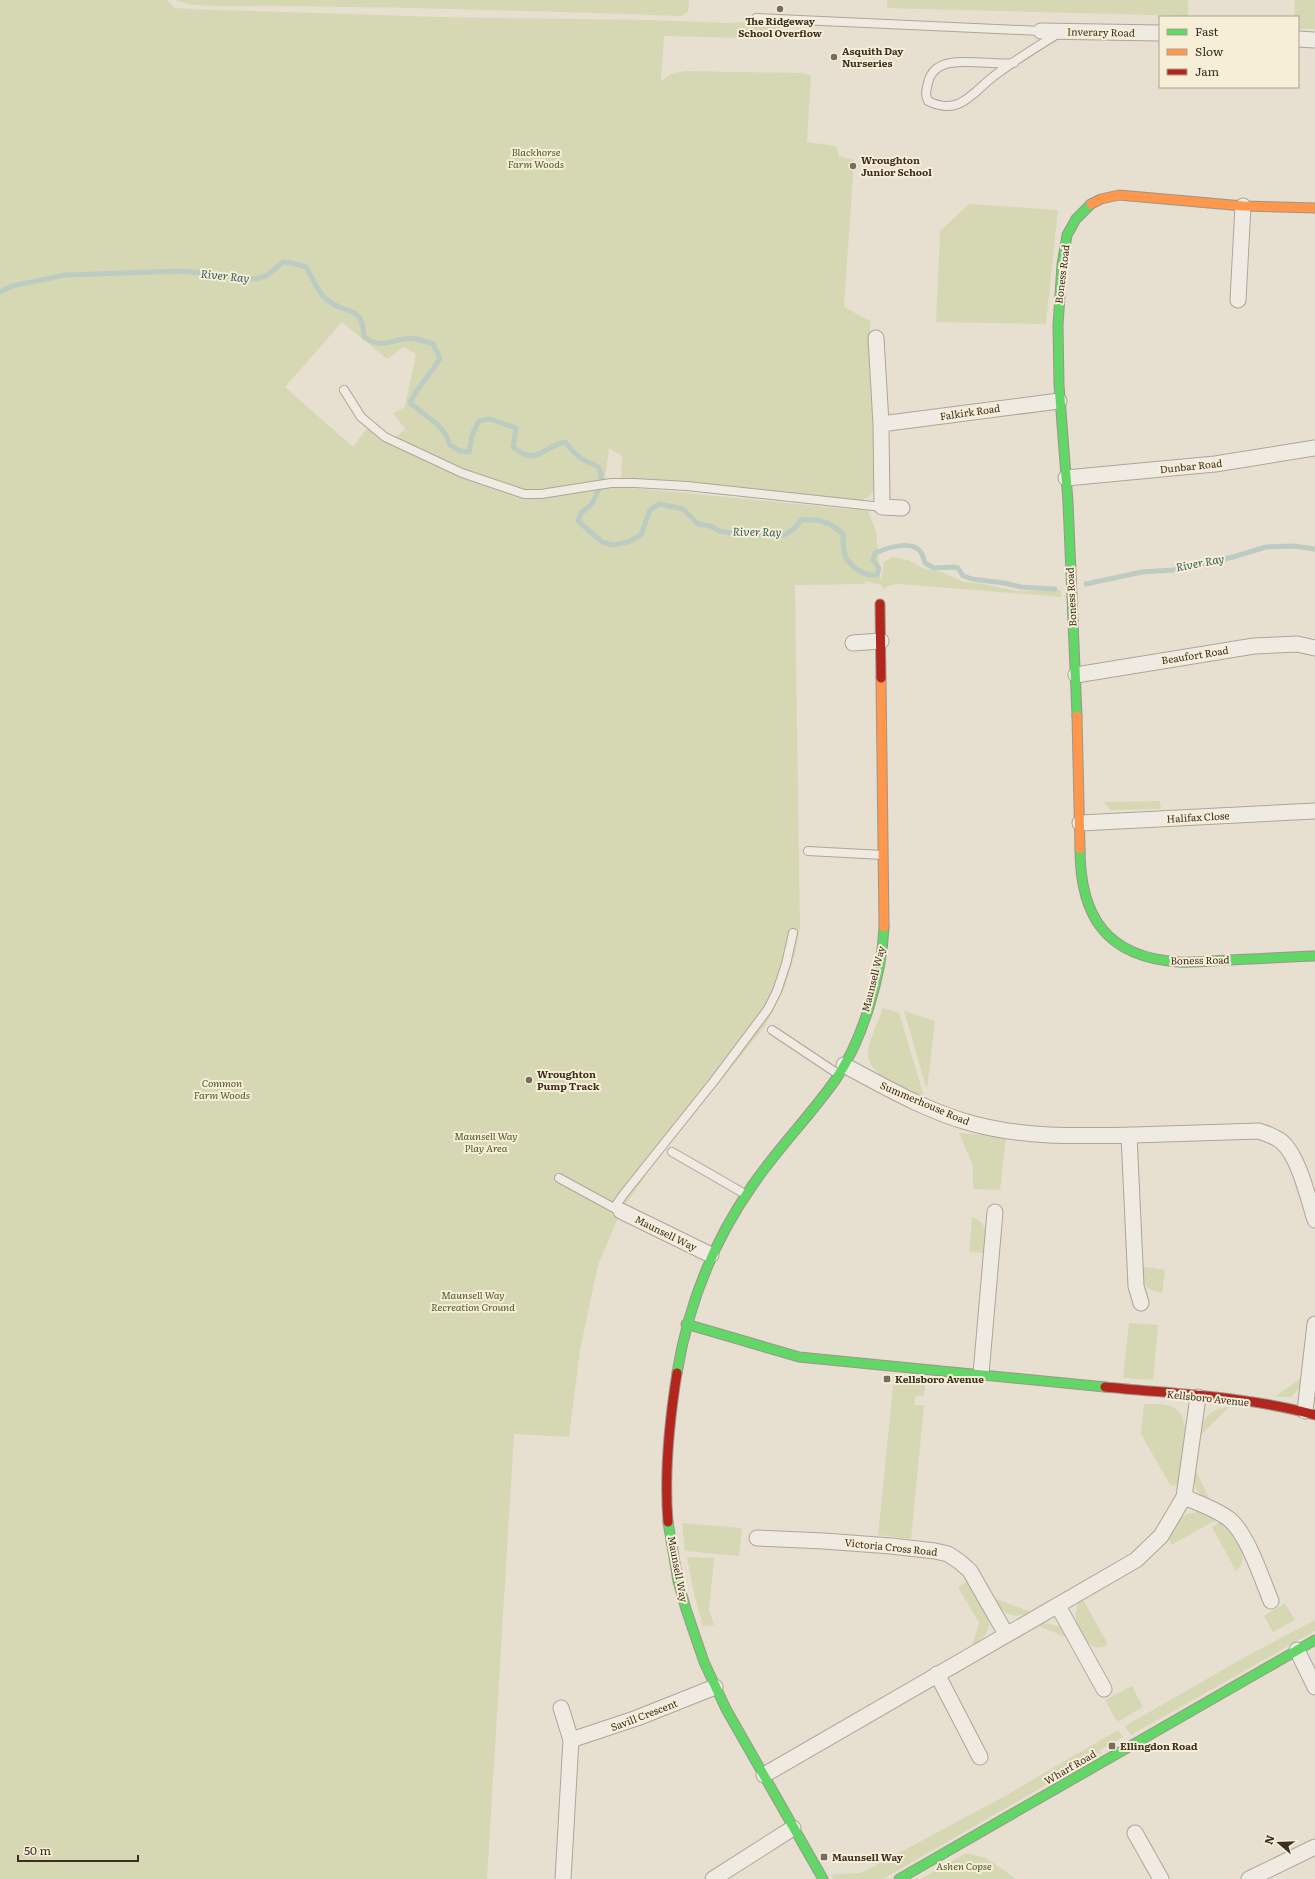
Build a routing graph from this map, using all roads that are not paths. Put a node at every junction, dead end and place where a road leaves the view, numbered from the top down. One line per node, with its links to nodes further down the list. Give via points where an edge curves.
1 (756, 18): 2 (lane)
2 (1041, 31): 3 (street, Inverary Road)
3 (1061, 31): 4 (street, Inverary Road); 7 (lane)
4 (1159, 33)
5 (1299, 39): 6 (street)
6 (1315, 40)
7 (1014, 63): 7 (lane, via 959,104 947,107 936,105 928,102 925,95 929,77 937,66 946,63)
8 (1243, 206): 9 (street, Boness Road); 10 (street); 13 (street, Boness Road, via 1119,195 1098,199 1084,208 1072,224 1065,247 1057,319)
9 (1315, 208)
10 (1238, 300)
11 (876, 338): 14 (street)
12 (344, 390): 17 (lane, via 361,417 385,437 462,473 524,494 541,494 611,483 635,483 687,486)
13 (1059, 401): 14 (street, Falkirk Road); 16 (street, Boness Road)
14 (881, 424): 17 (street)
15 (1315, 448): 16 (street, Dunbar Road, via 1215,464)
16 (1066, 478): 23 (street, Boness Road)
17 (882, 507): 18 (street)
18 (902, 508)
19 (880, 604): 20 (street, Maunsell Way)
20 (881, 641): 21 (street); 27 (street, Maunsell Way)
21 (853, 643)
22 (1315, 648): 23 (street, Beaufort Road, via 1297,644 1254,646)
23 (1076, 675): 25 (street, Boness Road)
24 (1315, 811): 25 (street, Halifax Close)
25 (1080, 823): 29 (street, Boness Road, via 1081,875 1089,908 1105,931 1130,950 1157,960 1180,962)
26 (808, 851): 27 (lane)
27 (884, 855): 31 (street, Maunsell Way, via 883,944 868,1003)
28 (793, 933): 36 (lane, via 777,991 764,1015)
29 (1315, 956)
30 (772, 1030): 31 (lane)
31 (841, 1070): 32 (street, Summerhouse Road, via 974,1124 1055,1136); 35 (street, Maunsell Way, via 810,1114 769,1162)
32 (1129, 1135): 38 (street, Summerhouse Road, via 1259,1131 1271,1135 1282,1142 1291,1154); 40 (street, via 1136,1286)
33 (672, 1152): 35 (lane)
34 (560, 1178): 36 (lane)
35 (746, 1194): 39 (street, Maunsell Way)
36 (617, 1209): 39 (street, Maunsell Way)
37 (995, 1212): 43 (street)
38 (1315, 1220)
39 (711, 1255): 41 (street, Maunsell Way)
40 (1141, 1303)
41 (686, 1324): 43 (street, Kellsboro Avenue, via 800,1357); 54 (street, Maunsell Way, via 667,1438 667,1493 673,1553 686,1611)
42 (1315, 1324): 45 (street)
43 (982, 1374): 44 (street, Kellsboro Avenue)
44 (1198, 1397): 45 (street, Kellsboro Avenue, via 1272,1405); 46 (street)
45 (1310, 1413)
46 (1184, 1497): 48 (street, via 1220,1513 1240,1531); 49 (street, via 1161,1536 1136,1560)
47 (757, 1538): 50 (street, Victoria Cross Road, via 891,1546 948,1554 970,1571)
48 (1270, 1601)
49 (1058, 1606): 50 (street); 56 (street)
50 (1006, 1634): 53 (street)
51 (1315, 1640): 52 (street, Wharf Road)
52 (1297, 1650): 55 (street); 67 (street, Wharf Road)
53 (937, 1674): 59 (street); 60 (street)
54 (715, 1687): 58 (street, Savill Crescent, via 637,1718); 60 (street, Maunsell Way)
55 (1315, 1687)
56 (1104, 1689)
57 (561, 1708): 58 (street)
58 (571, 1740): 64 (street)
59 (980, 1757)
60 (764, 1775): 61 (street, Maunsell Way)
61 (793, 1828): 65 (street); 66 (street, Maunsell Way)
62 (1135, 1833): 68 (street)
63 (1315, 1847): 69 (street)
64 (564, 1879)
65 (713, 1879)
66 (823, 1879)
67 (899, 1879)
68 (1161, 1879)
69 (1249, 1879)

